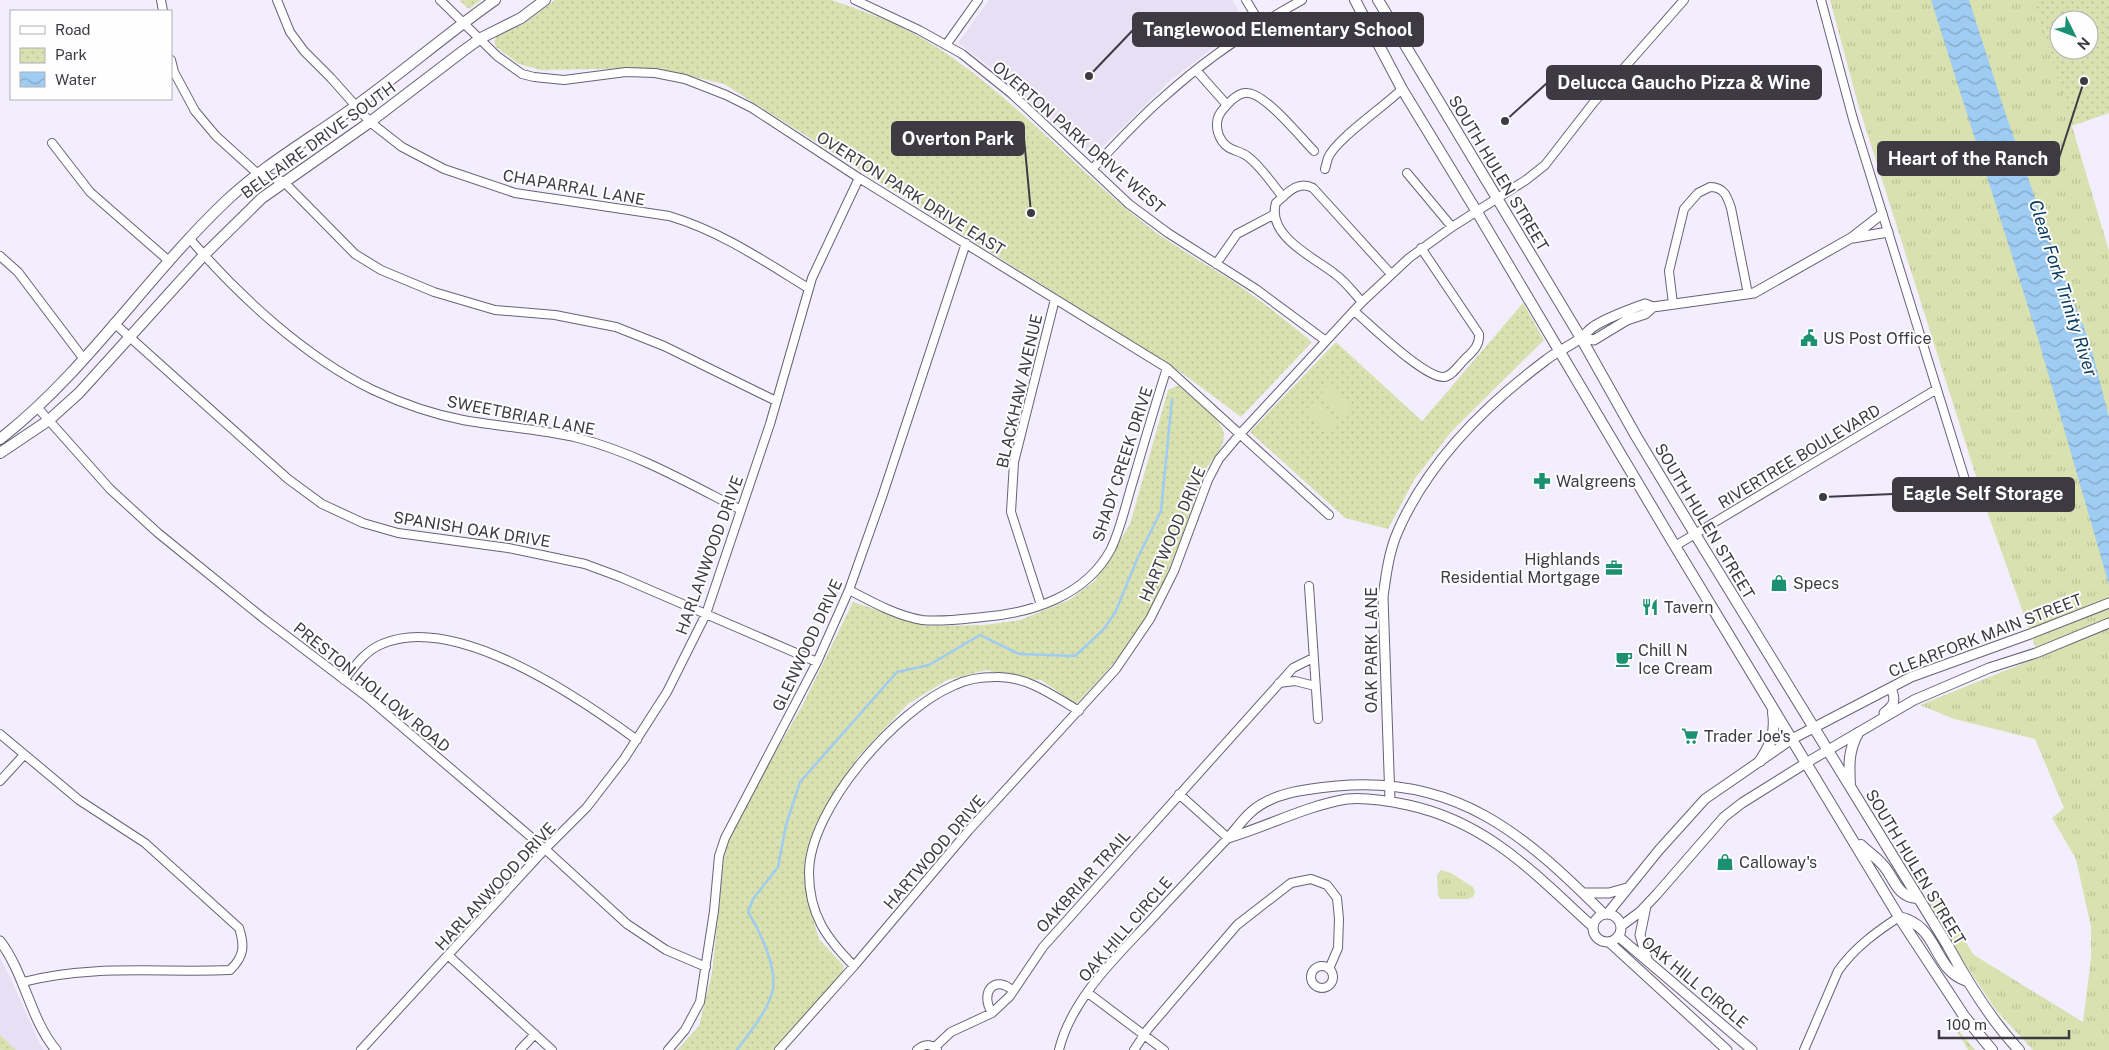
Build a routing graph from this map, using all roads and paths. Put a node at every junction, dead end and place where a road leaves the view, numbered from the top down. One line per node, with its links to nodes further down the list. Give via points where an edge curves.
1 (277, 0): 21 (street, CHAPARRAL LANE, via 294,39)
2 (440, 0): 13 (street, OVERTON PARK DRIVE EAST)
3 (495, 0): 13 (main road, BELLAIRE DRIVE SOUTH)
4 (545, 0): 15 (main road, BELLAIRE DRIVE SOUTH, via 521,18)
5 (856, 0): 16 (street, OVERTON PARK DRIVE WEST)
6 (978, 0): 16 (street)
7 (1246, 0): 14 (street)
8 (1302, 0): 14 (street)
9 (1355, 0): 19 (main road)
10 (1378, 0): 32 (main road, SOUTH HULEN STREET)
11 (1684, 0): 32 (street, HARTWOOD DRIVE, via 1594,102 1545,165)
12 (1821, 0): 35 (street)
13 (464, 22): 15 (street, OVERTON PARK DRIVE EAST); 21 (main road, BELLAIRE DRIVE SOUTH)
14 (1260, 23): 18 (street)
15 (481, 38): 22 (main road, BELLAIRE DRIVE SOUTH); 29 (street, OVERTON PARK DRIVE EAST, via 502,61 522,74 534,77 579,79 626,72 654,73 685,79 726,94)
16 (946, 45): 25 (street, OVERTON PARK DRIVE WEST, via 1012,94)
17 (172, 64): 28 (street, via 195,111 216,136)
18 (1196, 70): 20 (street); 25 (street, via 1165,96)
19 (1402, 89): 26 (street, via 1338,142 1328,157); 33 (main road)
20 (1227, 105): 24 (street, via 1244,92 1262,98); 31 (street, via 1218,117 1221,140 1232,150 1249,157)
21 (356, 106): 22 (street, CHAPARRAL LANE); 28 (main road, BELLAIRE DRIVE SOUTH)
22 (370, 122): 30 (main road, BELLAIRE DRIVE SOUTH); 47 (street, CHAPARRAL LANE, via 410,151 444,169 490,186 686,221 738,245)
23 (52, 143): 44 (street, via 90,192)
24 (1314, 151)
25 (1092, 169): 45 (street, OVERTON PARK DRIVE WEST, via 1129,204)
26 (1325, 169)
27 (1407, 173): 36 (street)
28 (258, 174): 30 (street); 39 (main road, BELLAIRE DRIVE SOUTH, via 225,202)
29 (859, 178): 40 (street, OVERTON PARK DRIVE EAST); 47 (street, HARLANWOOD DRIVE)
30 (283, 181): 42 (main road, BELLAIRE DRIVE SOUTH, via 243,215); 61 (street, via 355,254 380,270 434,292 495,310 555,315 616,327 664,346)
31 (1282, 197): 34 (street, via 1276,203); 46 (street, via 1295,187 1307,185)
32 (1497, 200): 33 (street, HARTWOOD DRIVE); 55 (main road, SOUTH HULEN STREET)
33 (1477, 212): 36 (street, HARTWOOD DRIVE); 57 (main road)
34 (1275, 214): 45 (street, via 1236,234); 50 (street, via 1293,244 1336,275)
35 (1882, 214): 37 (street); 38 (street, OAK PARK LANE)
36 (1452, 227): 41 (street, HARTWOOD DRIVE)
37 (1888, 232): 38 (street, OAK PARK LANE); 60 (street)
38 (1851, 238): 48 (street, OAK PARK LANE)
39 (190, 239): 42 (street, SWEETBRIAR LANE); 44 (main road, BELLAIRE DRIVE SOUTH)
40 (966, 244): 49 (street, OVERTON PARK DRIVE EAST); 73 (street, GLENWOOD DRIVE)
41 (1421, 248): 46 (street, HARTWOOD DRIVE); 52 (street, via 1479,334 1478,346 1450,374 1444,377 1419,367)
42 (204, 255): 54 (main road, BELLAIRE DRIVE SOUTH); 68 (street, SWEETBRIAR LANE, via 263,312 313,353 372,389 461,419 596,444 656,467)
43 (0, 256): 58 (street, via 18,272)
44 (169, 261): 53 (main road, BELLAIRE DRIVE SOUTH)
45 (1216, 264): 56 (street, OVERTON PARK DRIVE WEST)
46 (1392, 274): 50 (street, HARTWOOD DRIVE)
47 (808, 288): 61 (street, HARLANWOOD DRIVE)
48 (1748, 294): 51 (street, OAK PARK LANE); 51 (street, via 1727,195 1723,190 1710,187 1692,199 1681,218 1669,271)
49 (1054, 299): 59 (street, OVERTON PARK DRIVE EAST); 75 (street, BLACKHAW AVENUE, via 1014,462 1011,487 1011,512)
50 (1362, 302): 52 (street, HARTWOOD DRIVE)
51 (1673, 304): 55 (street, OAK PARK LANE, via 1653,307 1594,340)
52 (1354, 311): 56 (street, HARTWOOD DRIVE)
53 (114, 324): 54 (street, SPANISH OAK DRIVE); 58 (main road, BELLAIRE DRIVE SOUTH)
54 (130, 338): 63 (main road, BELLAIRE DRIVE SOUTH); 76 (street, SPANISH OAK DRIVE, via 288,479 330,508 363,523 398,533 508,548 585,564)
55 (1581, 338): 57 (street, OAK PARK LANE); 70 (main road, SOUTH HULEN STREET)
56 (1326, 341): 64 (street, HARTWOOD DRIVE)
57 (1560, 350): 71 (main road); 98 (street, OAK PARK LANE, via 1503,395 1464,434 1420,490 1398,532 1382,597)
58 (83, 358): 62 (main road, BELLAIRE DRIVE SOUTH)
59 (1166, 368): 64 (street, OVERTON PARK DRIVE EAST); 75 (street, SHADY CREEK DRIVE, via 1112,547 1084,583 1068,594)
60 (1937, 389): 67 (street); 70 (street, RIVERTREE BOULEVARD)
61 (776, 401): 68 (street, HARLANWOOD DRIVE)
62 (37, 407): 63 (street, PRESTON HOLLOW ROAD); 65 (main road, BELLAIRE DRIVE SOUTH)
63 (49, 420): 66 (main road, BELLAIRE DRIVE SOUTH); 80 (street, PRESTON HOLLOW ROAD, via 110,489 158,533)
64 (1240, 434): 69 (street, OVERTON PARK DRIVE EAST); 85 (street, HARTWOOD DRIVE, via 1219,459 1208,480 1174,571 1150,619 1116,669)
65 (0, 439)
66 (0, 453)
67 (1971, 499)
68 (741, 510): 76 (street, HARLANWOOD DRIVE)
69 (1329, 515)
70 (1695, 534): 71 (street, RIVERTREE BOULEVARD); 88 (main road, SOUTH HULEN STREET)
71 (1675, 546): 84 (main road)
72 (1309, 586): 78 (street)
73 (849, 590): 75 (street, SHADY CREEK DRIVE, via 895,612 922,620 998,616); 79 (street, GLENWOOD DRIVE)
74 (2109, 603): 83 (street, CLEARFORK MAIN STREET, via 1910,677)
75 (1041, 605)
76 (706, 614): 79 (street, SPANISH OAK DRIVE); 92 (street, HARLANWOOD DRIVE, via 667,692)
77 (2109, 623): 87 (street, CLEARFORK MAIN STREET, via 1958,681 1914,700)
78 (1313, 658): 81 (street, OAKBRIAR TRAIL, via 1293,668); 82 (street)
79 (817, 662): 119 (street, GLENWOOD DRIVE, via 725,838 719,856)
80 (344, 680): 92 (street, via 365,653 381,644 419,636 442,639 492,654 560,687); 104 (street, PRESTON HOLLOW ROAD)
81 (1280, 682): 82 (street, via 1295,681); 100 (street, OAKBRIAR TRAIL)
82 (1315, 686): 86 (street)
83 (1891, 688): 87 (street, via 1894,703); 88 (street, CLEARFORK MAIN STREET)
84 (1772, 706): 91 (main road); 95 (main road, via 1775,728 1771,744)
85 (1079, 711): 118 (street, HARTWOOD DRIVE, via 969,830); 118 (street, via 1036,686 1016,679 968,680 940,692 914,710 872,751 820,824 809,872 813,903 823,930)
86 (1318, 719)
87 (1869, 726): 89 (street, CLEARFORK MAIN STREET)
88 (1812, 727): 91 (street, CLEARFORK MAIN STREET); 93 (main road, SOUTH HULEN STREET)
89 (1858, 733): 93 (street, CLEARFORK MAIN STREET); 99 (main road, via 1848,760)
90 (0, 734): 94 (street)
91 (1792, 739): 95 (street, CLEARFORK MAIN STREET); 96 (main road)
92 (637, 740): 104 (street, HARLANWOOD DRIVE, via 587,807)
93 (1827, 750): 96 (street, CLEARFORK MAIN STREET); 99 (main road, SOUTH HULEN STREET)
94 (24, 755): 97 (street); 122 (street, via 78,800 146,843 239,928 243,941 241,957 230,970 79,972 51,974)
95 (1760, 761): 105 (street, CLEARFORK MAIN STREET, via 1705,799)
96 (1806, 763): 102 (main road); 108 (street, CLEARFORK MAIN STREET, via 1724,817)
97 (0, 781)
98 (1390, 785): 101 (street, OAK PARK LANE); 103 (street, OAK HILL CIRCLE, via 1346,786 1286,794 1252,811); 106 (street, OAK HILL CIRCLE, via 1439,794 1465,804 1518,837)
99 (1850, 787): 107 (main road, SOUTH HULEN STREET)
100 (1179, 794): 103 (street); 123 (street, OAKBRIAR TRAIL, via 1043,947)
101 (1390, 801): 103 (street, via 1350,799 1310,807); 111 (street, via 1449,817 1488,837)
102 (1847, 830): 107 (main road, via 1882,864 1901,893); 110 (main road)
103 (1228, 838): 124 (street, OAK HILL CIRCLE, via 1115,959)
104 (546, 849): 116 (street, HARLANWOOD DRIVE); 119 (street, PRESTON HOLLOW ROAD, via 627,924 666,950)
105 (1627, 888): 106 (street, via 1610,893); 109 (street, CLEARFORK MAIN STREET)
106 (1583, 893): 109 (street, OAK HILL CIRCLE)
107 (1917, 898): 121 (main road, SOUTH HULEN STREET)
108 (1646, 906): 112 (street, CLEARFORK MAIN STREET); 117 (street, via 1640,935)
109 (1606, 913): 111 (street, via 1598,916); 112 (street, via 1617,918)
110 (1899, 917): 121 (main road, via 1918,924 1947,967 1957,978); 141 (street, via 1858,946 1845,961); 142 (main road, via 1959,1010)
111 (1592, 926): 115 (street, via 1597,939)
112 (1621, 926): 113 (street)
113 (1618, 936): 115 (street); 117 (street, OAK HILL CIRCLE)
114 (0, 941): 122 (street, via 15,962)
115 (1609, 942): 139 (street, OAK HILL CIRCLE)
116 (449, 956): 126 (street); 130 (street, HARLANWOOD DRIVE)
117 (1647, 960): 140 (street, OAK HILL CIRCLE)
118 (854, 966): 134 (street, HARTWOOD DRIVE)
119 (706, 967): 133 (street, GLENWOOD DRIVE, via 700,1002 685,1030)
120 (1329, 969): 127 (street, via 1338,948 1337,898 1327,885 1311,879 1291,883 1236,925)
121 (1967, 980): 143 (main road, SOUTH HULEN STREET)
122 (23, 982): 129 (street)
123 (1013, 992): 125 (street, OAKBRIAR TRAIL); 125 (street, via 1001,984 989,990 986,1004)
124 (1088, 994): 127 (street); 136 (street, OAK HILL CIRCLE, via 1073,1016)
125 (992, 1013): 128 (street, OAKBRIAR TRAIL, via 951,1032)
126 (535, 1034): 131 (street); 132 (street)
127 (1144, 1035): 137 (street); 138 (street)
128 (936, 1049): 135 (street, OAKBRIAR TRAIL, via 925,1045)
129 (56, 1050)
130 (361, 1050)
131 (520, 1050)
132 (552, 1050)
133 (668, 1050)
134 (779, 1050)
135 (917, 1050)
136 (1059, 1050)
137 (1134, 1050)
138 (1164, 1050)
139 (1727, 1050)
140 (1752, 1050)
141 (1804, 1050)
142 (1992, 1050)
143 (2019, 1050)

